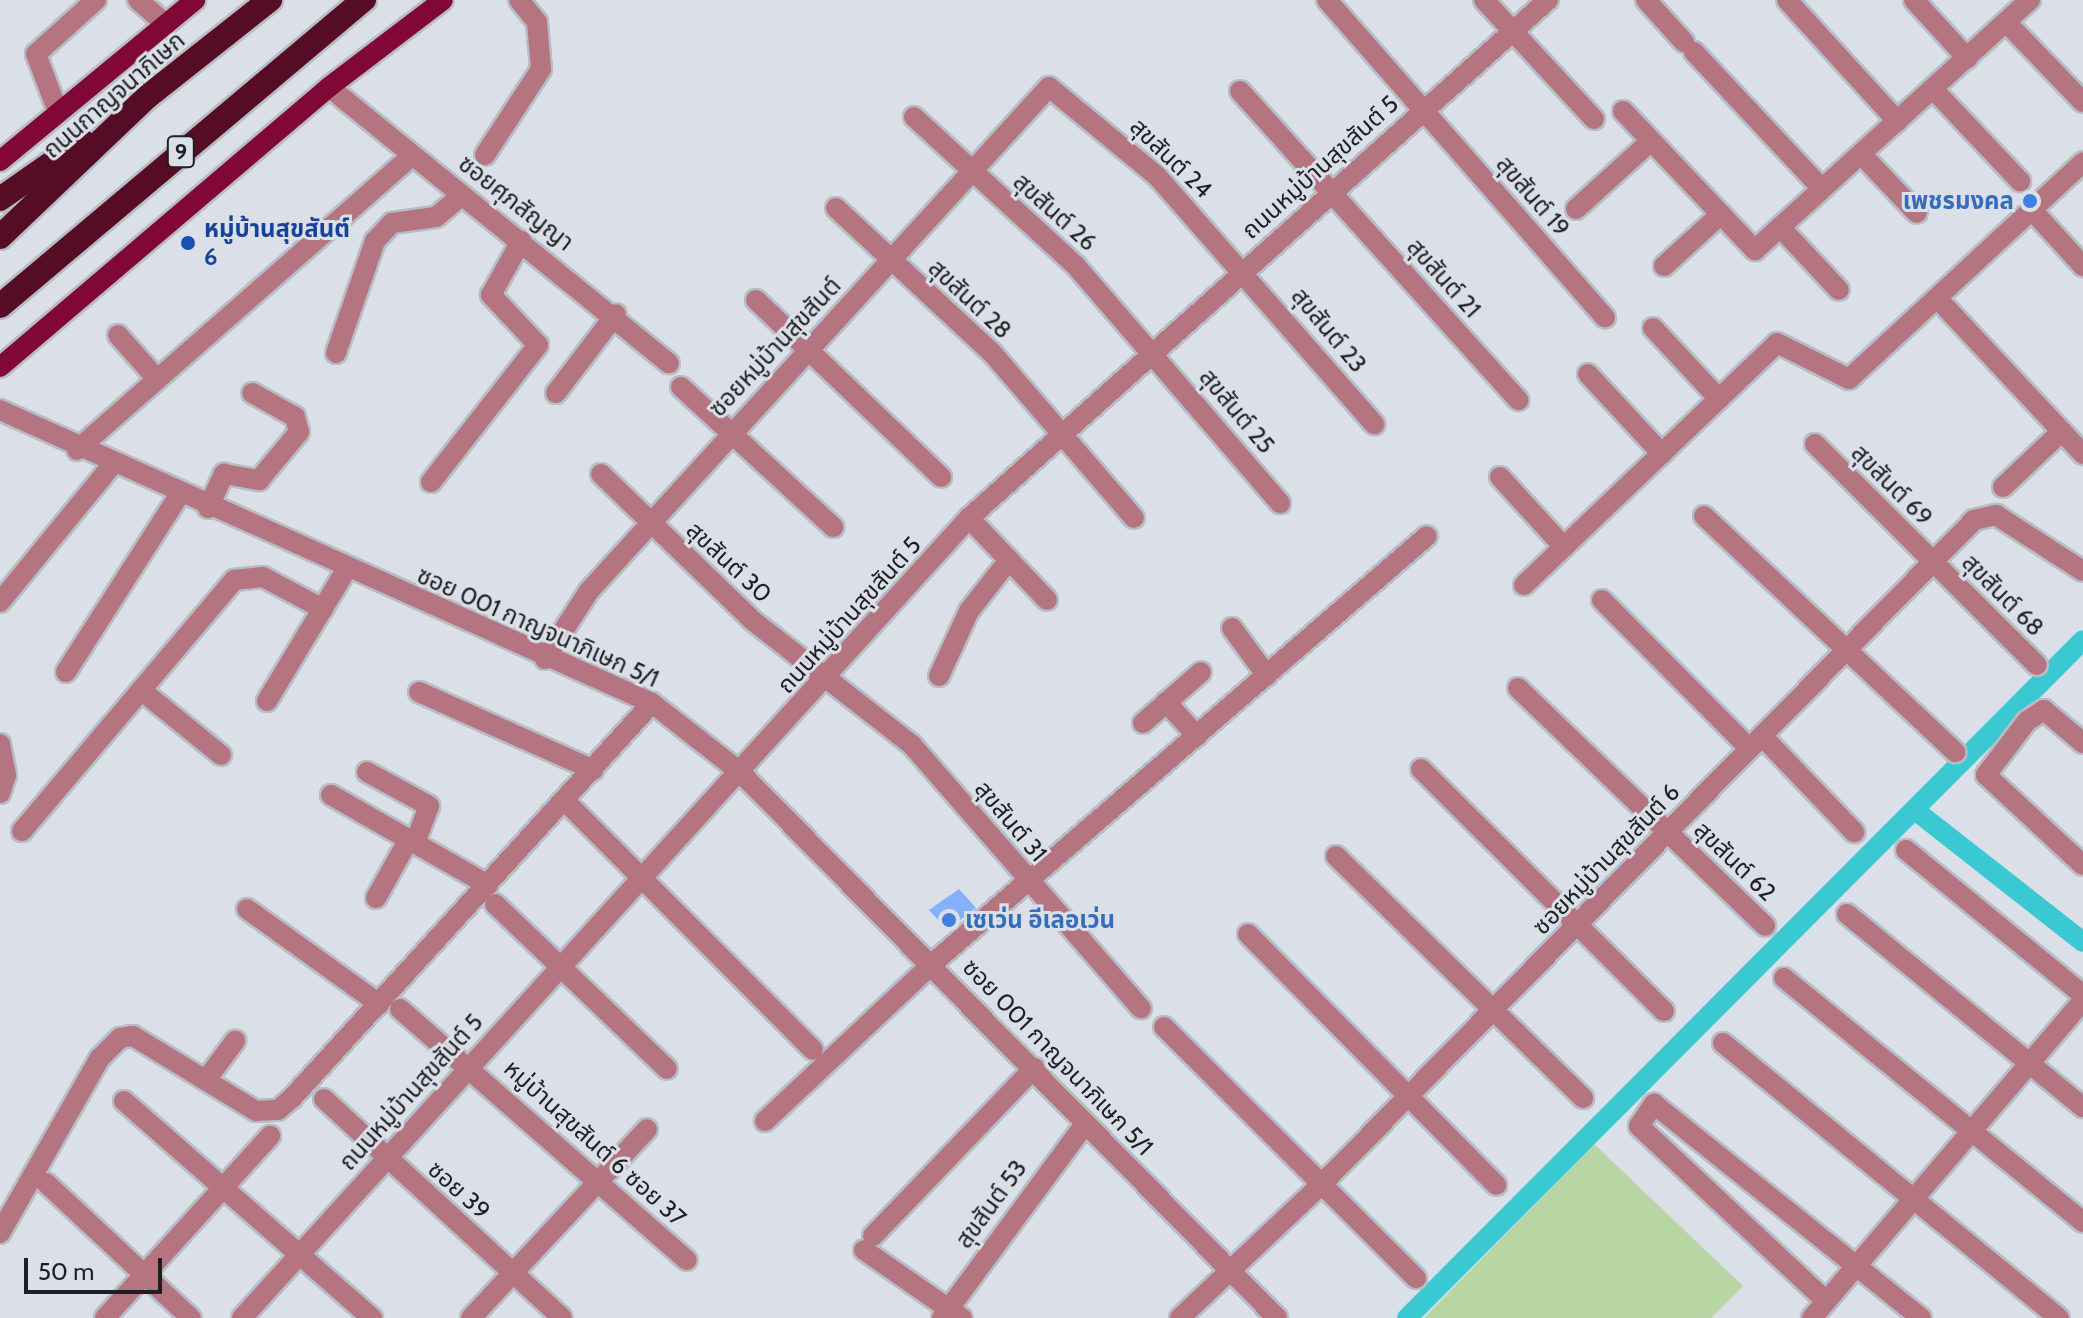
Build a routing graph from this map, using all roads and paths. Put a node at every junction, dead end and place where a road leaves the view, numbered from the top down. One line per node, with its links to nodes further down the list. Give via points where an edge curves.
1 (96, 0): 27 (street, via 36,54)
2 (138, 0): 16 (street)
3 (195, 0): 16 (main road)
4 (270, 0): 23 (highway, ถนนกาญจนาภิเษก)
5 (364, 0): 58 (highway, 9)
6 (443, 0): 19 (main road)
7 (519, 0): 33 (street, via 537,22 541,69)
8 (1327, 0): 25 (street, สุขสันต์ 19)
9 (1484, 0): 17 (street)
10 (1548, 0): 17 (street, ถนนหมู่บ้านสุขสันต์ 5)
11 (1646, 0): 39 (street)
12 (1787, 0): 30 (street)
13 (1914, 0): 18 (street)
14 (2030, 0): 15 (street)
15 (2006, 22): 18 (street); 24 (street)
16 (166, 24): 27 (main road)
17 (1513, 31): 25 (street, ถนนหมู่บ้านสุขสันต์ 5); 29 (street)
18 (1967, 58): 21 (street)
19 (329, 87): 34 (street, ซอยศุภสัญญา); 67 (main road)
20 (1057, 88): 37 (street, ซอยหมู่บ้านสุขสันต์, via 1041,91); 54 (street, สุขสันต์ 24, via 1157,176)
21 (1933, 89): 30 (street); 38 (street)
22 (1240, 91): 40 (street, สุขสันต์ 21)
23 (147, 97): 42 (highway); 49 (highway, ถนนกาญจนาภิเษก)
24 (2083, 102)
25 (1423, 110): 40 (street, ถนนหมู่บ้านสุขสันต์ 5); 60 (street, สุขสันต์ 19)
26 (1623, 111): 31 (street)
27 (58, 112): 35 (main road)
28 (914, 117): 37 (street, สุขสันต์ 26)
29 (1594, 119)
30 (1897, 121): 32 (street)
31 (1651, 141): 44 (street); 47 (street)
32 (1861, 154): 39 (street); 46 (street)
33 (485, 155)
34 (412, 156): 41 (street, ซอยศุภสัญญา); 69 (street)
35 (0, 161)
36 (2083, 162): 45 (street)
37 (972, 173): 51 (street, ซอยหมู่บ้านสุขสันต์); 65 (street, สุขสันต์ 26, via 1076,266)
38 (2020, 181)
39 (1822, 189): 48 (street)
40 (1331, 190): 54 (street, ถนนหมู่บ้านสุขสันต์ 5); 74 (street, สุขสันต์ 21)
41 (462, 195): 50 (street, ซอยศุภสัญญา); 64 (street, via 436,217 392,223 375,241)
42 (0, 199)
43 (836, 208): 51 (street, สุขสันต์ 28)
44 (1576, 209)
45 (2032, 210): 53 (street); 56 (street)
46 (1917, 213)
47 (1721, 214): 48 (street, via 1755,250); 52 (street)
48 (1780, 227): 55 (street)
49 (0, 237)
50 (521, 241): 59 (street, ซอยศุภสัญญา); 88 (street, via 491,295 538,345)
51 (891, 261): 63 (street, ซอยหมู่บ้านสุขสันต์); 79 (street, สุขสันต์ 28, via 993,354)
52 (1664, 266)
53 (2083, 266)
54 (1244, 270): 65 (street, ถนนหมู่บ้านสุขสันต์ 5); 76 (street, สุขสันต์ 23)
55 (1839, 290)
56 (1937, 298): 73 (street, via 1846,381 1782,342); 77 (street)
57 (756, 300): 63 (street)
58 (0, 306)
59 (616, 314): 66 (street, ซอยศุภสัญญา); 72 (street)
60 (1605, 317)
61 (1653, 328): 73 (street)
62 (118, 335): 69 (street)
63 (809, 349): 78 (street, ซอยหมู่บ้านสุขสันต์); 86 (street)
64 (336, 353)
65 (1154, 353): 79 (street, ถนนหมู่บ้านสุขสันต์ 5); 91 (street, สุขสันต์ 25)
66 (669, 363)
67 (0, 367)
68 (1588, 374): 82 (street)
69 (157, 379): 81 (street)
70 (681, 387): 78 (street)
71 (252, 393): 92 (street, via 295,417 299,432 259,480 224,474)
72 (556, 393)
73 (1719, 399): 82 (street)
74 (1518, 400)
75 (0, 410): 81 (street, ซอย 001 กาญจนาภิเษก 5/1)
76 (1374, 424)
77 (2062, 431): 83 (street); 89 (street)
78 (730, 433): 96 (street, ซอยหมู่บ้านสุขสันต์); 97 (street)
79 (1063, 433): 94 (street, ถนนหมู่บ้านสุขสันต์ 5); 95 (street, สุขสันต์ 28)
80 (1815, 444): 101 (street, สุขสันต์ 69)
81 (77, 450): 84 (street, ซอย 001 กาญจนาภิเษก 5/1)
82 (1662, 454): 99 (street)
83 (2083, 454)
84 (112, 465): 90 (street, ซอย 001 กาญจนาภิเษก 5/1); 107 (street)
85 (601, 474): 96 (street, สุขสันต์ 30)
86 (941, 477)
87 (1500, 477): 99 (street)
88 (431, 482)
89 (2003, 487)
90 (179, 495): 92 (street, ซอย 001 กาญจนาภิเษก 5/1); 113 (street)
91 (1280, 503)
92 (208, 508): 102 (street, ซอย 001 กาญจนาภิเษก 5/1)
93 (1704, 516): 110 (street)
94 (969, 518): 100 (street); 117 (street, ถนนหมู่บ้านสุขสันต์ 5)
95 (1134, 518)
96 (649, 523): 111 (street, ซอยหมู่บ้านสุขสันต์, via 589,591); 117 (street, สุขสันต์ 30, via 752,620)
97 (833, 527)
98 (1427, 536): 116 (street)
99 (1564, 547): 104 (street)
100 (1009, 560): 105 (street); 115 (street, via 969,611)
101 (1933, 563): 103 (street, ซอยหมู่บ้านสุขสันต์ 6, via 1974,520 1996,515); 110 (street, ซอยหมู่บ้านสุขสันต์ 6); 112 (street, สุขสันต์ 68)
102 (346, 570): 108 (street); 111 (street, ซอย 001 กาญจนาภิเษก 5/1)
103 (2083, 571)
104 (1524, 585)
105 (1047, 600)
106 (1602, 600): 126 (street)
107 (0, 602)
108 (323, 609): 119 (street, via 263,577 234,580); 121 (street)
109 (1232, 628): 116 (street)
110 (1844, 651): 126 (street, ซอยหมู่บ้านสุขสันต์ 6); 129 (street)
111 (545, 659): 123 (street, ซอย 001 กาญจนาภิเษก 5/1)
112 (2037, 665)
113 (66, 672)
114 (1201, 672): 122 (street)
115 (939, 676)
116 (1267, 676): 125 (street)
117 (830, 678): 134 (street, ถนนหมู่บ้านสุขสันต์ 5); 146 (street, สุขสันต์ 31, via 912,745)
118 (1518, 688): 140 (street, สุขสันต์ 62)
119 (141, 690): 130 (street); 138 (street)
120 (419, 692): 132 (street)
121 (267, 701)
122 (1166, 702): 124 (street); 125 (street)
123 (652, 703): 132 (street); 134 (street, ซอย 001 กาญจนาภิเษก 5/1)
124 (1143, 723)
125 (1197, 736): 146 (street)
126 (1756, 743): 139 (street); 140 (street, ซอยหมู่บ้านสุขสันต์ 6)
127 (2083, 743): 144 (street, via 2044,710 2027,721 1986,775 1993,789)
128 (0, 744): 135 (street, via 6,775)
129 (1955, 752)
130 (221, 755)
131 (1421, 769): 151 (street)
132 (593, 770): 137 (street)
133 (367, 772): 141 (street, via 429,806)
134 (740, 772): 145 (street, ถนนหมู่บ้านสุขสันต์ 5); 155 (street, ซอย 001 กาญจนาภิเษก 5/1)
135 (0, 793)
136 (331, 795): 141 (street)
137 (565, 801): 145 (street); 147 (street)
138 (22, 831)
139 (1854, 832)
140 (1669, 834): 151 (street, ซอยหมู่บ้านสุขสันต์ 6); 152 (street, สุขสันต์ 62)
141 (412, 841): 147 (street); 148 (street)
142 (1906, 850): 157 (street)
143 (1336, 856): 162 (street)
144 (2083, 865)
145 (645, 876): 154 (street, ถนนหมู่บ้านสุขสันต์ 5); 167 (street)
146 (1029, 883): 155 (street); 160 (street, สุขสันต์ 31)
147 (492, 894): 154 (street); 159 (street)
148 (376, 898)
149 (247, 909): 159 (street)
150 (1847, 914): 168 (street)
151 (1579, 924): 162 (street, ซอยหมู่บ้านสุขสันต์ 6); 163 (street)
152 (1765, 926)
153 (1248, 934): 173 (street)
154 (560, 964): 169 (street, ถนนหมู่บ้านสุขสันต์ 5); 171 (street)
155 (932, 964): 170 (street, ซอย 001 กาญจนาภิเษก 5/1); 178 (street)
156 (1784, 978): 181 (street)
157 (2083, 995)
158 (2083, 1001): 168 (street)
159 (379, 1004): 172 (street, via 278,1110 256,1111)
160 (1141, 1008)
161 (400, 1009): 169 (street, หมู่บ้านสุขสันต์ 6 ซอย 37)
162 (1494, 1011): 173 (street, ซอยหมู่บ้านสุขสันต์ 6); 174 (street)
163 (1664, 1011)
164 (1164, 1027): 186 (street)
165 (235, 1041): 172 (street)
166 (1723, 1043): 189 (street)
167 (813, 1050)
168 (2029, 1064): 177 (street); 181 (street)
169 (469, 1065): 183 (street, ถนนหมู่บ้านสุขสันต์ 5); 184 (street, หมู่บ้านสุขสันต์ 6 ซอย 37)
170 (1034, 1068): 179 (street, ซอย 001 กาญจนาภิเษก 5/1); 200 (street, via 868,1243)
171 (667, 1069)
172 (206, 1080): 191 (street, via 133,1036 109,1046)
173 (1410, 1095): 186 (street, ซอยหมู่บ้านสุขสันต์ 6); 187 (street)
174 (1583, 1098)
175 (324, 1099): 183 (street, ซอย 39)
176 (124, 1101): 188 (street)
177 (2083, 1107)
178 (765, 1121)
179 (1085, 1124): 195 (street, ซอย 001 กาญจนาภิเษก 5/1); 200 (street, สุขสันต์ 53)
180 (647, 1129): 184 (street)
181 (1972, 1131): 189 (street); 190 (street)
182 (270, 1136): 188 (street)
183 (386, 1159): 192 (street, ถนนหมู่บ้านสุขสันต์ 5); 197 (street, ซอย 39)
184 (600, 1181): 193 (street, หมู่บ้านสุขสันต์ 6 ซอย 37); 197 (street)
185 (46, 1183): 196 (street)
186 (1323, 1183): 195 (street, ซอยหมู่บ้านสุขสันต์ 6); 198 (street)
187 (1496, 1185)
188 (225, 1189): 192 (street); 196 (street)
189 (1914, 1199): 194 (street); 211 (street)
190 (2083, 1222)
191 (0, 1233)
192 (302, 1254): 203 (street, ถนนหมู่บ้านสุขสันต์ 5); 204 (street)
193 (687, 1260)
194 (1857, 1266): 199 (street); 199 (street, via 1661,1106 1639,1121); 210 (street)
195 (1230, 1270): 207 (street, ซอยหมู่บ้านสุขสันต์ 6); 208 (street, ซอย 001 กาญจนาภิเษก 5/1)
196 (143, 1273): 201 (street); 202 (street)
197 (511, 1273): 205 (street); 206 (street, ซอย 39)
198 (1416, 1278)
199 (1826, 1301): 209 (street)
200 (951, 1315)
201 (105, 1318)
202 (191, 1318)
203 (242, 1318)
204 (372, 1318)
205 (471, 1318)
206 (562, 1318)
207 (1180, 1318)
208 (1277, 1318)
209 (1812, 1318)
210 (1921, 1318)
211 (2059, 1318)

